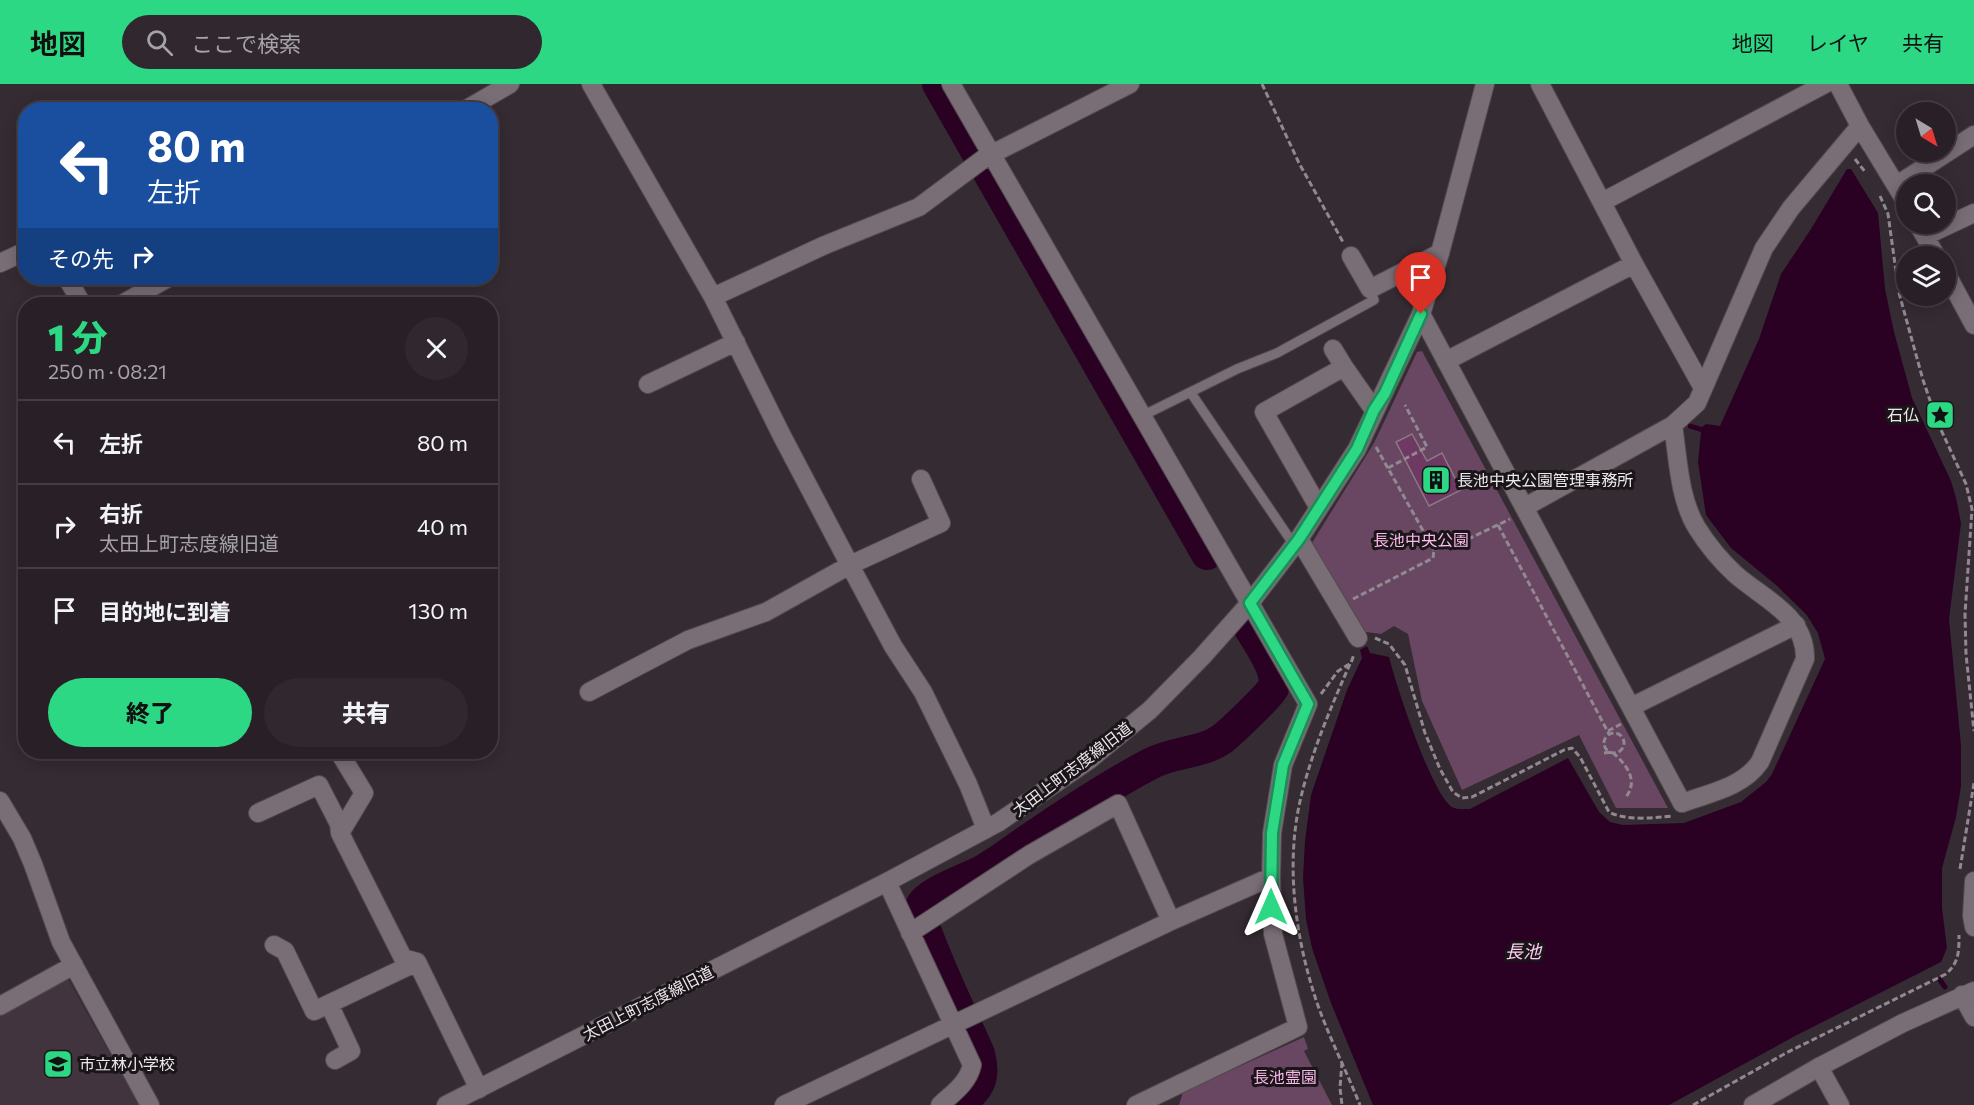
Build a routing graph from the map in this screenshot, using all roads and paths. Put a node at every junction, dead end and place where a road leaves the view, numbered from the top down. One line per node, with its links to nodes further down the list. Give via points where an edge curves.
1 (510, 84): 10 (street)
2 (591, 84): 30 (street)
3 (951, 84): 13 (street)
4 (1130, 84): 13 (street)
5 (1262, 84): 23 (path, via 1299,163)
6 (1485, 84): 21 (street, 太田上町志度線旧道)
7 (1825, 84): 18 (street)
8 (1838, 84): 11 (street)
9 (1544, 85): 18 (street)
10 (479, 102)
11 (1863, 130): 15 (path, via 1851,153); 16 (street); 38 (street, via 1791,208 1764,248)
12 (1974, 135): 14 (street)
13 (984, 158): 30 (street, via 919,207); 42 (street)
14 (1914, 174)
15 (1870, 178)
16 (1896, 183)
17 (1876, 187): 61 (path, via 1888,214 1899,293 1923,380 1966,484 1972,509 1965,614)
18 (1602, 202): 25 (street)
19 (1974, 213): 20 (street)
20 (1956, 219)
21 (1440, 253): 27 (street); 31 (street, 太田上町志度線旧道)
22 (18, 255): 24 (street)
23 (1351, 256): 27 (street)
24 (0, 263)
25 (1634, 264): 35 (street); 38 (street)
26 (160, 285): 29 (street)
27 (1370, 289): 39 (lane, via 1374,300 1287,348)
28 (1956, 292): 32 (street)
29 (146, 297)
30 (713, 297): 33 (street)
31 (1421, 314): 35 (street); 41 (street, 太田上町志度線旧道)
32 (1974, 325)
33 (736, 342): 37 (street); 52 (street)
34 (1333, 349): 36 (street)
35 (1446, 361): 48 (street)
36 (1344, 367): 41 (street); 47 (street, via 1257,416)
37 (648, 384)
38 (1703, 388): 43 (street, via 1697,403)
39 (1191, 393): 42 (lane); 50 (lane)
40 (1405, 405): 45 (path, via 1427,447)
41 (1374, 410): 47 (street, 太田上町志度線旧道, via 1357,449)
42 (1142, 416): 53 (street)
43 (1673, 425): 48 (street); 55 (street, via 1680,477 1696,526 1734,574 1780,608)
44 (1374, 443): 45 (path)
45 (1388, 468): 51 (path)
46 (921, 479): 52 (street, via 940,523)
47 (1319, 508): 50 (street, 太田上町志度線旧道)
48 (1518, 513): 49 (path); 60 (street)
49 (1498, 525): 51 (path); 62 (path)
50 (1297, 542): 53 (street, 太田上町志度線旧道); 54 (street)
51 (1434, 550): 54 (path, via 1432,558)
52 (850, 565): 58 (street, via 766,612 688,640); 71 (street, via 893,646 923,692)
53 (1250, 603): 59 (street); 71 (street, 太田上町志度線旧道, via 1150,710 1089,760)
54 (1339, 606): 56 (street)
55 (1796, 626): 60 (street); 69 (street, via 1805,645 1805,659 1753,773)
56 (1358, 638): 57 (path); 69 (path, via 1381,639 1405,665 1440,769 1453,792 1462,798 1472,797 1572,748 1609,812 1626,817)
57 (1351, 663): 59 (path, via 1338,671 1321,695); 88 (path, via 1330,709 1300,798 1293,872 1303,952 1317,1002)
58 (589, 692)
59 (1308, 704): 73 (street, via 1283,765 1272,833)
60 (1627, 715): 62 (path); 69 (street)
61 (1974, 731)
62 (1609, 732): 64 (path, via 1604,745); 64 (path, via 1620,734 1624,741 1621,750)
63 (1604, 753): 64 (path)
64 (1612, 753): 67 (path, via 1628,769 1632,782)
65 (343, 759): 72 (street, via 364,793)
66 (1974, 783): 74 (path)
67 (1626, 797)
68 (0, 801): 81 (street, via 22,838 61,942)
69 (1677, 810)
70 (258, 813): 72 (street, via 319,785)
71 (986, 830): 75 (street, 太田上町志度線旧道)
72 (340, 833): 80 (street, via 403,958)
73 (1271, 877): 76 (street); 91 (street, via 1273,934 1298,1027)
74 (1966, 879): 78 (street, via 1972,916)
75 (888, 882): 77 (street); 90 (street, 太田上町志度線旧道)
76 (1171, 921): 77 (street, via 1118,804 1029,855); 86 (street)
77 (919, 928): 86 (street)
78 (1966, 930): 99 (path, via 1954,966 1946,974 1786,1053)
79 (274, 945): 83 (street, via 285,951 314,1011)
80 (417, 962): 83 (street); 90 (street)
81 (74, 965): 84 (street); 92 (street)
82 (1968, 993): 85 (street); 89 (street)
83 (328, 1004): 87 (street, via 351,1051)
84 (0, 1006)
85 (1974, 1017)
86 (961, 1021): 94 (street); 95 (street, via 972,1065 970,1075)
87 (335, 1060)
88 (1342, 1060): 97 (path); 98 (path)
89 (1819, 1066): 100 (street); 101 (street)
90 (475, 1096): 93 (street, 太田上町志度線旧道)
91 (1167, 1098): 96 (street)
92 (150, 1105)
93 (446, 1105)
94 (784, 1105)
95 (940, 1105)
96 (1136, 1105)
97 (1342, 1105)
98 (1360, 1105)
99 (1693, 1105)
100 (1753, 1105)
101 (1840, 1105)

